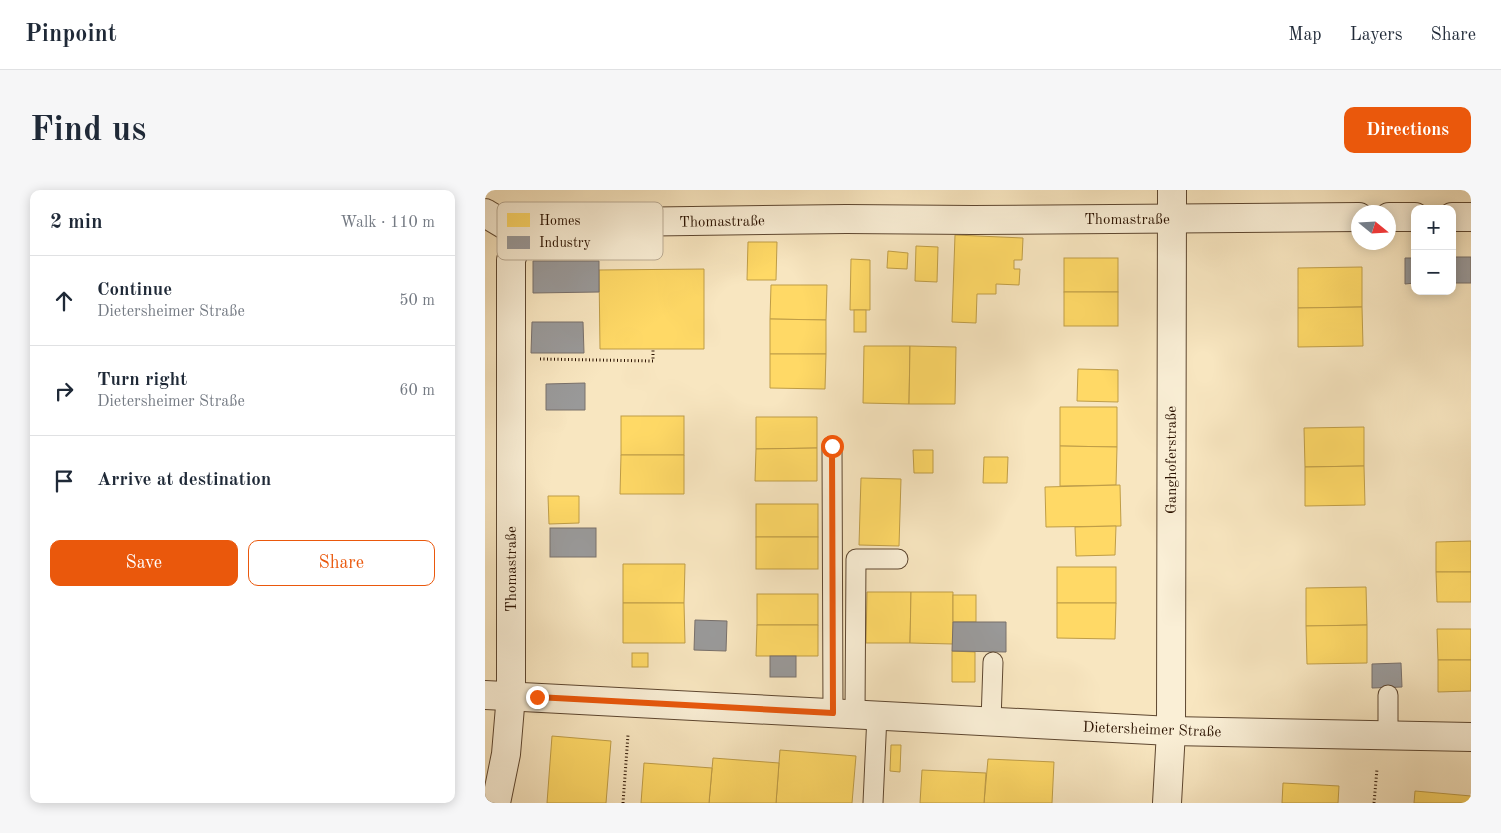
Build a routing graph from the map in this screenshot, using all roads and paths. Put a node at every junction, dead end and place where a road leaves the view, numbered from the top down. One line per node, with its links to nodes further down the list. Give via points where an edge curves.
1 (1172, 190): 8 (street, Ganghoferstraße)
2 (485, 213): 9 (street)
3 (1351, 217): 8 (street, Thomastraße)
4 (1396, 217): 5 (street)
5 (1411, 217)
6 (1456, 217): 7 (street)
7 (1471, 217)
8 (1172, 218): 10 (street, Thomastraße); 21 (street, Ganghoferstraße)
9 (497, 220)
10 (663, 221)
11 (511, 260): 13 (street, Thomastraße)
12 (653, 349): 13 (path, via 653,361)
13 (511, 359): 17 (street, Thomastraße)
14 (832, 446): 19 (lane)
15 (898, 559): 19 (lane, via 856,559)
16 (993, 662): 20 (lane)
17 (498, 695): 19 (street, Dietersheimer Straße); 26 (street, Thomastraße, via 506,754)
18 (1388, 695): 23 (lane)
19 (855, 714): 20 (street, Dietersheimer Straße); 28 (lane)
20 (991, 721): 21 (street, Dietersheimer Straße)
21 (1171, 731): 23 (street, Dietersheimer Straße); 29 (street, Ganghoferstraße)
22 (628, 735): 27 (path)
23 (1388, 736): 24 (street, Dietersheimer Straße)
24 (1471, 737)
25 (1377, 769): 30 (path)
26 (495, 803)
27 (623, 803)
28 (873, 803)
29 (1167, 803)
30 (1374, 803)

